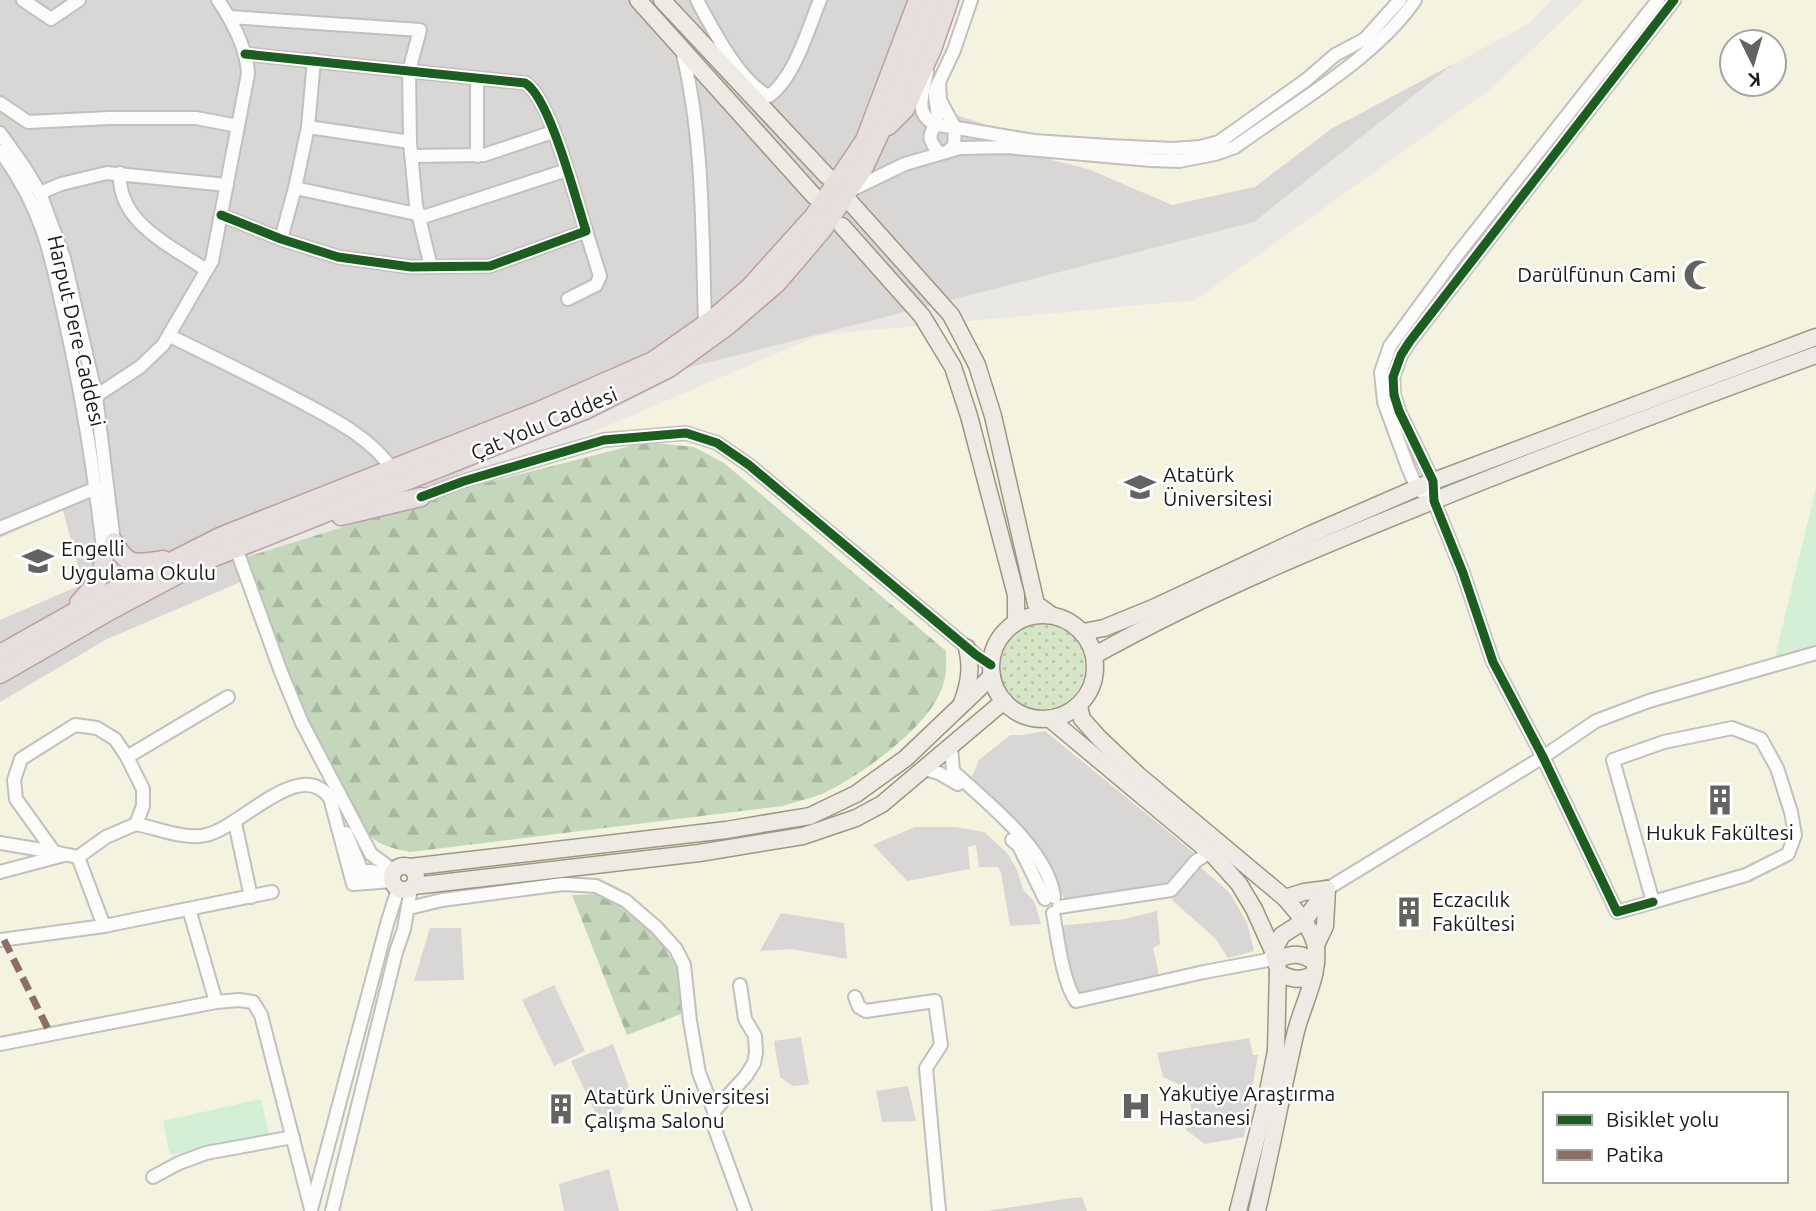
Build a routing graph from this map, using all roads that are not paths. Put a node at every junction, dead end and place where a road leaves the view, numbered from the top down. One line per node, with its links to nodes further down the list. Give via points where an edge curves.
1 (23, 0): 2 (street, via 51,19)
2 (79, 0)
3 (218, 0): 17 (street)
4 (638, 0): 18 (main road)
5 (662, 0): 43 (main road)
6 (697, 0): 7 (street, via 721,44 748,79 769,96 798,57)
7 (820, 0)
8 (906, 0): 37 (highway, via 874,86)
9 (919, 0): 37 (highway, Çat Yolu Caddesi)
10 (932, 0): 34 (highway, Çat Yolu Caddesi)
11 (949, 0): 19 (highway)
12 (971, 0): 26 (street)
13 (1400, 0): 21 (street, via 1365,39)
14 (1415, 0): 23 (street, via 1387,34)
15 (1658, 0): 66 (street, via 1457,255 1383,360 1381,387)
16 (1674, 0): 64 (street, via 1401,355 1394,395)
17 (229, 17): 20 (street); 24 (street, via 420,30)
18 (681, 47): 47 (main road); 57 (street, via 696,141)
19 (932, 49): 28 (street, via 922,104 923,116); 34 (highway, via 905,109)
20 (245, 54): 22 (street); 29 (street, via 248,74)
21 (1335, 56): 23 (street, via 1330,65); 31 (street, via 1219,142 1200,147 1034,141)
22 (314, 60): 24 (street); 30 (street)
23 (1343, 69): 38 (street, via 1234,147 1215,154 1151,160 1006,147)
24 (408, 71): 25 (street); 35 (street)
25 (477, 79): 32 (street, via 530,86); 40 (street)
26 (939, 82): 28 (street, via 933,97); 31 (street, via 940,100)
27 (0, 103): 29 (street, via 28,122 195,118)
28 (934, 123): 31 (street); 38 (street, via 932,144)
29 (238, 126): 44 (street)
30 (307, 127): 35 (street); 45 (street)
31 (955, 128): 38 (street, via 954,146)
32 (554, 132): 40 (street); 41 (street)
33 (0, 133): 46 (street, Harput Dere Caddesi)
34 (881, 133): 48 (highway, Çat Yolu Caddesi)
35 (410, 142): 39 (street)
36 (0, 151): 62 (street, Harput Dere Caddesi, via 28,194 53,258)
37 (857, 151): 57 (highway, Çat Yolu Caddesi, via 814,216 750,287)
38 (944, 152): 48 (street, via 905,163)
39 (411, 156): 40 (street); 50 (street)
40 (477, 156)
41 (567, 170): 50 (street); 52 (street)
42 (120, 173): 44 (street); 46 (street, via 96,174); 55 (street, via 123,200 135,218)
43 (827, 176)
44 (227, 186): 49 (street)
45 (295, 188): 50 (street); 53 (street)
46 (40, 193): 61 (street, Harput Dere Caddesi, via 64,258)
47 (814, 196)
48 (849, 197): 69 (highway, Çat Yolu Caddesi, via 777,283 668,368 585,410); 77 (main road, via 951,315 977,365 1036,604)
49 (221, 215): 53 (street); 55 (street)
50 (418, 215): 54 (street)
51 (842, 226): 78 (main road, via 922,316 953,367 1016,595)
52 (586, 231): 54 (street, via 490,266); 56 (street, via 600,276 596,285)
53 (281, 239): 54 (street, via 338,257)
54 (431, 267)
55 (206, 270): 58 (street)
56 (568, 299)
57 (705, 324): 63 (highway, Çat Yolu Caddesi, via 653,361)
58 (170, 336): 61 (street, via 140,367); 63 (street, via 324,415 371,445)
59 (1816, 337): 64 (main road)
60 (1816, 355): 68 (main road)
61 (96, 396): 62 (street); 72 (street, Harput Dere Caddesi)
62 (83, 402): 65 (street, Harput Dere Caddesi)
63 (392, 469): 73 (highway, Çat Yolu Caddesi)
64 (1433, 481): 66 (main road); 68 (street)
65 (96, 488): 70 (street); 72 (street, Harput Dere Caddesi)
66 (1417, 488): 68 (street); 79 (main road, via 1153,608)
67 (421, 497): 69 (highway); 80 (street, via 604,440 686,433 717,443 749,465)
68 (1434, 500): 83 (main road, via 1287,560); 93 (street, via 1493,662)
69 (293, 527): 71 (highway, Çat Yolu Caddesi)
70 (0, 528)
71 (236, 548): 75 (highway, Çat Yolu Caddesi); 102 (street, via 302,723 371,854)
72 (109, 549): 73 (highway, via 141,564); 74 (highway); 76 (highway, via 96,585)
73 (178, 558): 74 (highway, Çat Yolu Caddesi)
74 (120, 587): 75 (highway); 76 (highway, Çat Yolu Caddesi)
75 (111, 610): 85 (highway, Çat Yolu Caddesi)
76 (71, 614): 82 (highway, Çat Yolu Caddesi)
77 (1051, 615): 78 (main road); 79 (main road)
78 (1016, 621): 84 (main road, via 997,642)
79 (1083, 632): 83 (main road)
80 (967, 648): 84 (street); 88 (main road, via 970,678)
81 (1816, 653): 93 (street, via 1596,721)
82 (0, 654)
83 (1095, 655): 89 (main road, via 1091,689)
84 (991, 671): 87 (main road); 88 (main road)
85 (0, 674)
86 (228, 697): 92 (street)
87 (1004, 701): 90 (main road, via 1017,712); 91 (main road)
88 (962, 705): 102 (main road, via 906,758 856,794 810,816)
89 (1079, 706): 90 (main road); 106 (main road, via 1082,719 1138,775)
90 (1050, 719): 98 (main road)
91 (951, 747): 94 (main road); 108 (street, via 953,771 1035,853 1050,880)
92 (127, 757): 96 (street, via 143,789); 99 (street, via 115,739 97,728 75,725 21,759 14,780 16,799)
93 (1543, 757): 103 (street); 107 (street, via 1617,912)
94 (923, 769): 102 (main road, via 882,804 803,836 699,853); 108 (street, via 957,783 1018,846)
95 (234, 823): 96 (street, via 203,836); 102 (street, via 277,793 294,785 314,785 326,793 356,871); 105 (street)
96 (136, 824): 100 (street, via 106,836)
97 (0, 843): 99 (street)
98 (1210, 852): 108 (street, via 1171,890); 115 (main road, via 1254,909)
99 (59, 854): 100 (street); 101 (street)
100 (78, 857): 112 (street)
101 (0, 872)
102 (401, 880): 109 (street); 118 (street)
103 (1327, 889): 106 (main road); 111 (main road); 114 (main road, via 1325,926)
104 (272, 892): 105 (street)
105 (251, 897): 110 (street)
106 (1285, 898): 111 (main road)
107 (1653, 902): 107 (street, via 1746,876 1788,854 1795,835 1791,811 1777,768 1761,739 1732,728 1613,760)
108 (1053, 904): 115 (street, via 1063,962 1076,1002 1203,972)
109 (409, 908): 120 (street); 123 (street, via 563,884 596,886 626,901 676,949 684,965 699,1073)
110 (189, 909): 112 (street); 121 (street)
111 (1304, 921): 114 (main road); 115 (main road, via 1282,935)
112 (104, 926): 113 (street)
113 (0, 940)
114 (1316, 944): 116 (main road)
115 (1274, 961): 116 (main road, via 1304,954); 116 (main road, via 1293,979 1303,979); 132 (main road, via 1276,1051)
116 (1315, 968): 133 (main road, via 1279,1100)
117 (740, 985): 123 (street, via 756,1054 747,1076)
118 (367, 997): 120 (street); 124 (street)
119 (855, 997): 131 (street, via 866,1011 935,1002 941,1045 926,1068)
120 (384, 1000): 125 (street)
121 (216, 1002): 122 (street); 126 (street, via 239,1000 258,1007)
122 (0, 1044)
123 (714, 1111): 130 (street, via 715,1129)
124 (334, 1124): 125 (street); 128 (street)
125 (352, 1128): 129 (street)
126 (293, 1137): 127 (street, via 206,1153); 128 (street)
127 (153, 1177)
128 (311, 1210)
129 (332, 1211)
130 (746, 1211)
131 (939, 1211)
132 (1238, 1211)
133 (1257, 1211)

